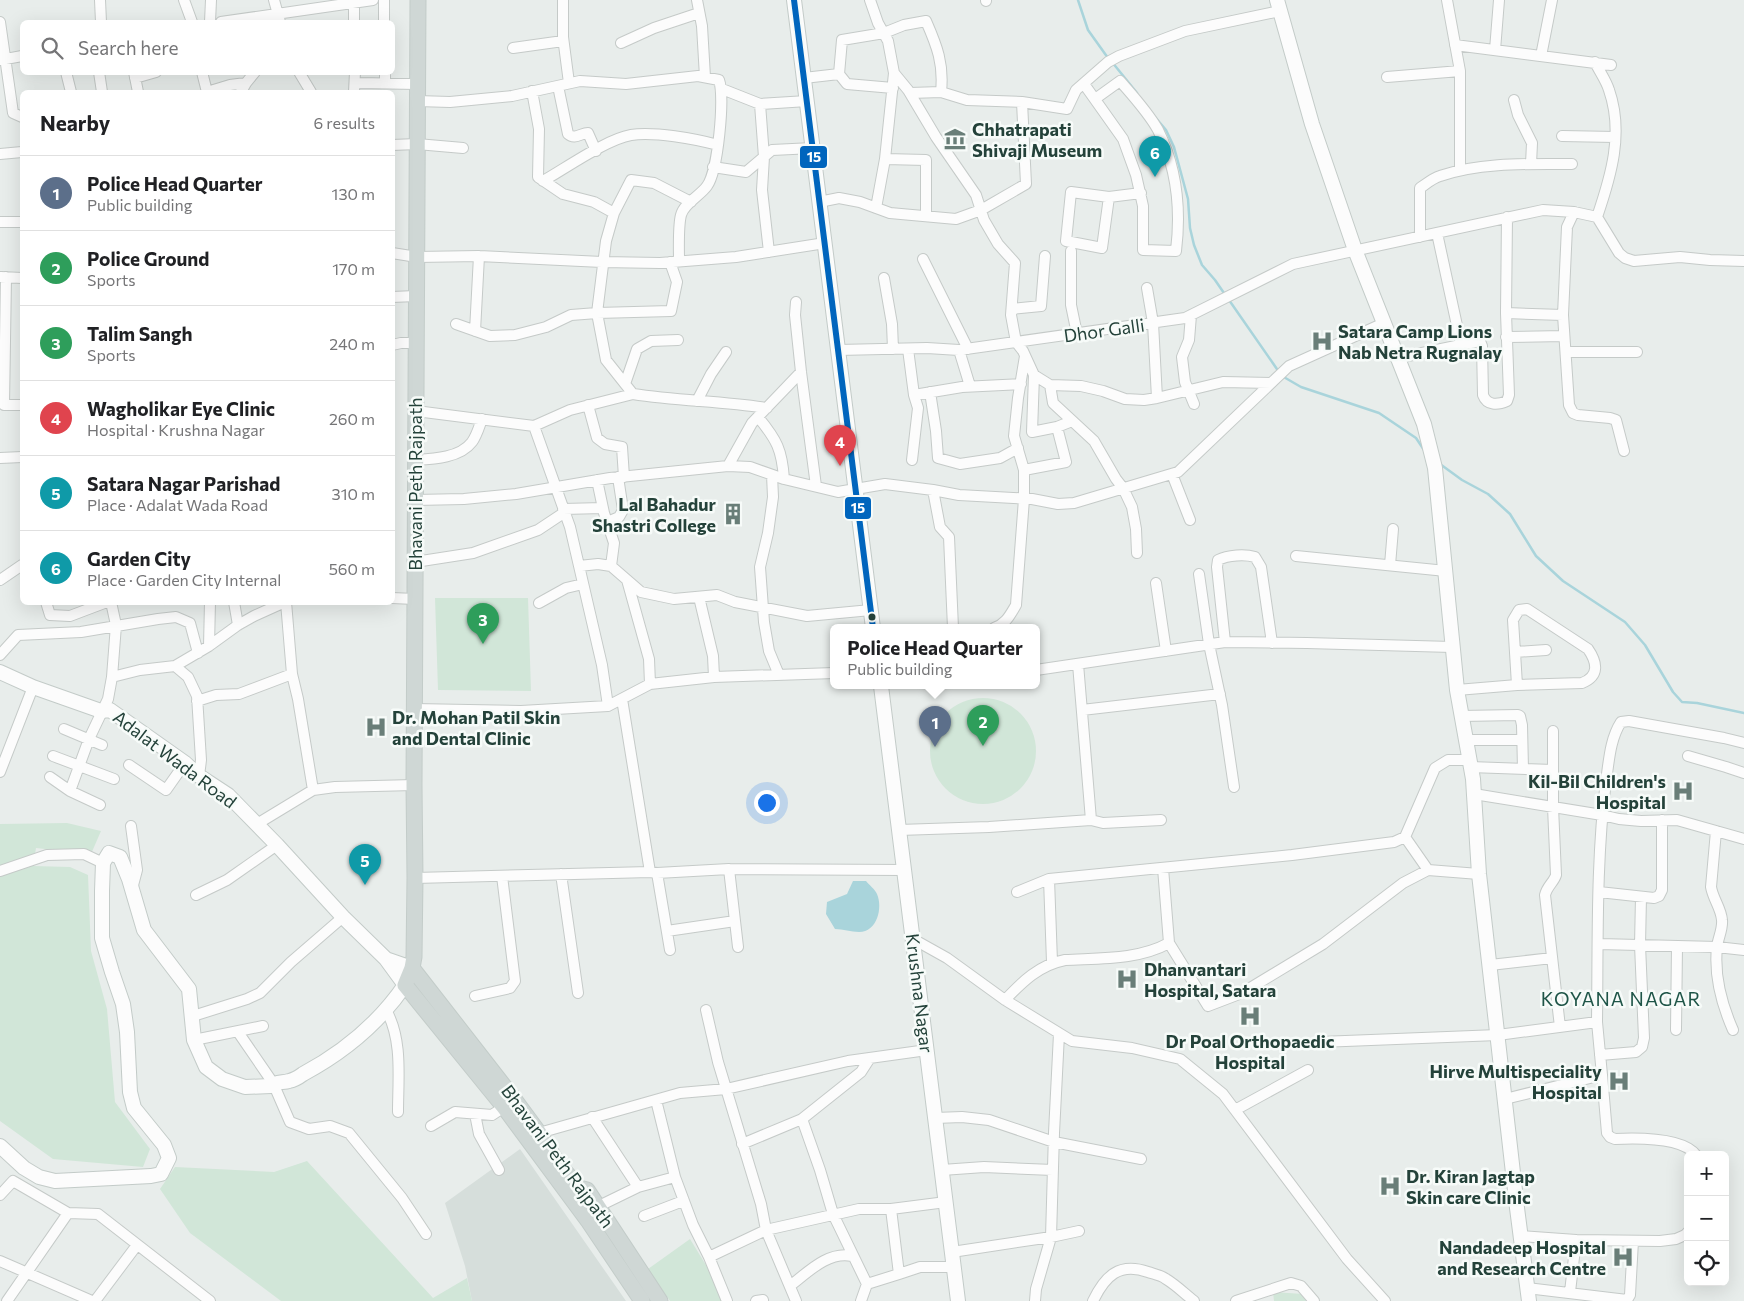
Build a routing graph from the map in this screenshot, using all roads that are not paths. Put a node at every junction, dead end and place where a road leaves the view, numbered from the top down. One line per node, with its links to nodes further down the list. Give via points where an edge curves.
1 (100, 0): 19 (street)
2 (184, 0): 20 (street)
3 (211, 0): 21 (street)
4 (274, 0): 18 (street)
5 (373, 0): 15 (street)
6 (384, 0): 24 (street)
7 (418, 0): 52 (main road, Bhavani Peth Rajpath)
8 (563, 0): 27 (street)
9 (698, 0): 17 (street)
10 (794, 0): 49 (main road)
11 (870, 0): 26 (street)
12 (1448, 0): 29 (street)
13 (1499, 0): 31 (street)
14 (1552, 0): 33 (street)
15 (354, 3): 18 (street); 23 (street)
16 (1278, 5): 54 (street, via 1185,31 1119,56); 108 (main road, via 1312,124)
17 (699, 14): 28 (street, via 654,28); 47 (street)
18 (279, 18): 22 (street)
19 (101, 20)
20 (191, 20)
21 (210, 20)
22 (250, 20)
23 (354, 20)
24 (384, 20)
25 (0, 22): 34 (street)
26 (884, 33): 38 (street); 39 (street, via 842,40); 66 (street, via 926,21 939,51 943,80)
27 (563, 41): 30 (street); 53 (street)
28 (621, 43)
29 (1456, 45): 31 (street); 37 (street)
30 (513, 48)
31 (1495, 50): 33 (street)
32 (20, 56): 34 (street)
33 (1541, 56): 35 (street)
34 (2, 59): 74 (street, via 13,113)
35 (1595, 62): 36 (street); 76 (street, via 1613,104)
36 (1611, 64)
37 (1460, 71): 48 (street); 90 (street)
38 (894, 73): 57 (street); 67 (street)
39 (839, 74): 49 (street); 57 (street, via 847,84)
40 (67, 75): 59 (street)
41 (99, 75): 60 (street)
42 (134, 75): 61 (street)
43 (203, 75): 62 (street)
44 (253, 75): 56 (street)
45 (301, 75): 64 (street)
46 (385, 75): 51 (street)
47 (706, 77): 53 (street, via 626,84 580,81); 58 (street, via 719,80)
48 (1387, 77)
49 (804, 78): 69 (main road)
50 (355, 83): 51 (street)
51 (385, 84): 52 (street)
52 (418, 84): 71 (main road, Bhavani Peth Rajpath)
53 (569, 84): 55 (street)
54 (1084, 84): 68 (street); 72 (street, via 1076,90 1067,109)
55 (558, 86): 65 (street); 82 (street, via 568,134 588,133)
56 (243, 88): 63 (street, via 230,85)
57 (893, 88): 86 (street)
58 (722, 89): 73 (street); 79 (street)
59 (70, 90)
60 (102, 90)
61 (138, 90)
62 (206, 90)
63 (214, 90)
64 (310, 90)
65 (532, 91): 71 (street, via 450,102); 91 (street, via 538,129 538,177)
66 (941, 92): 67 (street); 72 (street, via 967,100)
67 (910, 94): 97 (street, via 976,195)
68 (1095, 99): 92 (street, via 1122,139); 92 (street, via 1120,80 1158,130 1177,188 1179,228 1176,251 1144,250)
69 (807, 100): 73 (street); 81 (main road)
70 (1514, 100): 87 (street, via 1532,142)
71 (418, 101): 77 (main road, Bhavani Peth Rajpath)
72 (1022, 102): 97 (street, via 1026,184)
73 (760, 104): 85 (street)
74 (20, 116)
75 (1562, 136): 76 (street)
76 (1615, 137): 102 (street, via 1609,182)
77 (417, 144): 78 (street); 80 (street); 114 (main road, Bhavani Peth Rajpath)
78 (395, 145)
79 (718, 145): 82 (street, via 637,134 616,139); 89 (street)
80 (463, 148)
81 (813, 148): 85 (street, via 772,150); 95 (main road)
82 (596, 150): 91 (street)
83 (20, 152): 84 (street)
84 (0, 154)
85 (764, 157): 89 (street, via 746,172); 109 (street, via 762,190)
86 (885, 159): 96 (street); 100 (street, via 926,160)
87 (1531, 164): 88 (street); 90 (street)
88 (1572, 164)
89 (713, 167): 94 (street, via 707,186)
90 (1460, 170): 106 (street, via 1438,176 1420,188)
91 (543, 181): 99 (street, via 563,194 594,202)
92 (1141, 193): 93 (street)
93 (1109, 197): 93 (street, via 1102,248 1066,241 1071,192)
94 (690, 202): 99 (street, via 654,183 631,180); 118 (street, via 681,213)
95 (820, 202): 96 (street, via 839,198); 107 (main road)
96 (876, 208): 100 (street, via 890,213)
97 (981, 210): 100 (street, via 956,219); 126 (street, via 998,244 1015,263)
98 (1574, 212): 101 (street, Dhor Galli, via 1543,210); 102 (street, Dhor Galli); 130 (street, via 1567,227)
99 (614, 213): 117 (street)
100 (926, 216)
101 (1507, 217): 105 (street, Dhor Galli); 128 (street)
102 (1597, 217): 116 (street, via 1619,253 1634,261 1680,257)
103 (0, 222): 104 (street)
104 (20, 222)
105 (1437, 233): 106 (street, Dhor Galli); 141 (street)
106 (1420, 237): 108 (street, Dhor Galli)
107 (825, 243): 109 (street); 146 (main road)
108 (1355, 250): 129 (street, Dhor Galli, via 1292,264); 132 (main road)
109 (769, 252): 118 (street)
110 (1071, 252): 135 (street, via 1071,305)
111 (395, 253): 114 (street)
112 (479, 256): 114 (street); 117 (street); 134 (street)
113 (1045, 256): 126 (street, via 1041,306)
114 (417, 257): 123 (main road, Bhavani Peth Rajpath)
115 (923, 259): 145 (street)
116 (1744, 261)
117 (602, 262): 118 (street); 127 (street)
118 (674, 262): 127 (street, via 677,282 671,311)
119 (3, 277): 120 (street); 159 (street)
120 (20, 278)
121 (884, 278): 143 (street)
122 (1147, 288): 131 (street)
123 (416, 296): 124 (street); 140 (main road, Bhavani Peth Rajpath)
124 (395, 297)
125 (796, 302): 152 (street)
126 (1012, 308): 139 (street)
127 (597, 312): 134 (street, via 571,315 546,327 515,335 490,336); 155 (street, via 606,360)
128 (1506, 313): 130 (street); 137 (street)
129 (1191, 315): 131 (street, Dhor Galli); 160 (street, via 1189,340 1182,358)
130 (1563, 315): 136 (street)
131 (1153, 323): 135 (street, Dhor Galli); 164 (street)
132 (1384, 323): 151 (main road); 154 (street, via 1289,366)
133 (456, 324): 134 (street)
134 (475, 331)
135 (1077, 334): 139 (street, Dhor Galli)
136 (1564, 336): 137 (street); 148 (street)
137 (1506, 337): 141 (street, via 1509,398 1504,403 1486,402 1483,395 1481,342)
138 (678, 340): 155 (street, via 651,341 637,350)
139 (1016, 342): 145 (street, Dhor Galli); 150 (street)
140 (416, 343): 142 (street); 170 (main road, Bhavani Peth Rajpath)
141 (1461, 344): 151 (street)
142 (395, 345)
143 (893, 349): 144 (street, Dhor Galli); 146 (street, Dhor Galli)
144 (908, 349): 145 (street, Dhor Galli); 163 (street)
145 (963, 349): 158 (street)
146 (838, 350): 192 (main road)
147 (726, 352): 165 (street)
148 (1566, 352): 149 (street); 177 (street, via 1571,409 1578,415 1616,420)
149 (1637, 352)
150 (1025, 355): 153 (street); 156 (street)
151 (1398, 358): 208 (main road, via 1424,424 1435,468)
152 (801, 372): 169 (street); 189 (street)
153 (1034, 374): 157 (street); 175 (street, via 1032,432)
154 (1271, 383): 160 (street, via 1223,382); 184 (street, via 1178,472)
155 (625, 384): 162 (street)
156 (1021, 384): 158 (street); 176 (street, via 1014,436)
157 (1050, 384): 164 (street, via 1080,386 1125,399); 173 (street, via 1053,403)
158 (970, 386): 161 (street)
159 (2, 388): 167 (street, via 4,405)
160 (1188, 390): 164 (street); 166 (street)
161 (930, 392): 163 (street); 176 (street, via 938,458 960,464 1000,458)
162 (633, 394): 165 (street); 168 (street)
163 (914, 395): 181 (street, via 918,408)
164 (1157, 398)
165 (697, 401): 169 (street)
166 (1194, 404)
167 (20, 405)
168 (588, 405): 174 (street); 186 (street, via 597,438 605,444 622,447)
169 (767, 408): 171 (street)
170 (416, 411): 172 (street); 180 (main road, Bhavani Peth Rajpath)
171 (758, 417): 182 (street); 187 (street, via 771,432 782,457)
172 (482, 419): 174 (street); 180 (street, via 471,444 462,450)
173 (1072, 421): 175 (street); 191 (street, via 1094,441)
174 (534, 426): 190 (street)
175 (1056, 427): 183 (street, via 1066,462)
176 (1018, 448): 183 (street)
177 (1624, 451)
178 (20, 457): 179 (street)
179 (0, 458)
180 (416, 460): 195 (main road, Bhavani Peth Rajpath)
181 (912, 460)
182 (728, 466): 185 (street, via 750,467); 186 (street)
183 (1024, 470): 194 (street)
184 (1172, 474): 191 (street); 198 (street)
185 (772, 475): 187 (street); 225 (street, via 773,497 760,567)
186 (621, 477): 188 (street); 199 (street, via 622,510 619,517)
187 (784, 479): 189 (street)
188 (597, 480): 190 (street); 196 (street)
189 (816, 486): 192 (street, via 838,492)
190 (556, 488): 195 (street, via 464,499); 197 (street)
191 (1123, 488): 194 (street, via 1074,503); 201 (street, via 1135,521)
192 (856, 489): 193 (street, via 885,484); 226 (main road)
193 (932, 490): 194 (street); 228 (street, via 940,527 949,537)
194 (1024, 499): 229 (street, via 1016,605)
195 (415, 500): 203 (main road, Bhavani Peth Rajpath)
196 (603, 508): 197 (street); 199 (street)
197 (564, 510): 203 (street, via 538,530 473,553); 206 (street)
198 (1190, 520)
199 (607, 522): 207 (street, via 614,543)
200 (1393, 529): 204 (street)
201 (1137, 554)
202 (1296, 556): 204 (street)
203 (415, 562): 216 (main road, Bhavani Peth Rajpath)
204 (1390, 565): 208 (street)
205 (20, 566): 210 (street)
206 (579, 566): 207 (street); 213 (street)
207 (611, 566): 211 (street)
208 (1446, 571): 236 (main road)
209 (1199, 574): 234 (street)
210 (0, 580)
211 (627, 580): 214 (street, via 641,592 674,599); 251 (street, via 649,659)
212 (1156, 583): 238 (street)
213 (583, 584): 217 (street, via 566,588); 259 (street)
214 (699, 597): 225 (street, via 717,594); 250 (street, via 713,656)
215 (395, 598): 216 (street)
216 (415, 599): 260 (main road, Bhavani Peth Rajpath)
217 (539, 603)
218 (47, 605): 219 (street, via 50,615 70,616)
219 (98, 605)
220 (112, 605): 231 (street)
221 (210, 605): 235 (street)
222 (235, 605): 230 (street)
223 (277, 605): 230 (street)
224 (281, 605): 247 (street)
225 (763, 608): 226 (street, via 807,616); 248 (street, via 769,651)
226 (871, 610): 227 (main road)
227 (873, 624)
228 (953, 624)
229 (1002, 624)
230 (238, 625): 235 (street)
231 (116, 626): 240 (street, via 176,617 190,623); 241 (street, via 81,632 18,635); 249 (street)
232 (1225, 642): 233 (street); 233 (street, via 1218,560 1248,555 1255,556 1260,567); 234 (street)
233 (1272, 643): 236 (street)
234 (1209, 644): 238 (street); 256 (street)
235 (209, 646): 240 (street)
236 (1452, 647): 255 (main road)
237 (1546, 650): 239 (street)
238 (1166, 651): 242 (street)
239 (1515, 652): 252 (street); 252 (street, via 1513,620 1519,610 1527,610 1588,649 1595,663 1592,677 1582,683)
240 (198, 653): 243 (street)
241 (0, 655)
242 (1078, 664): 244 (street); 261 (street)
243 (175, 666): 249 (street); 258 (street, via 188,677)
244 (1040, 669)
245 (1, 673): 253 (main road, Adalat Wada Road)
246 (830, 673): 248 (street)
247 (292, 674): 258 (street, via 239,694 216,695); 286 (street)
248 (779, 676): 250 (street)
249 (112, 677): 262 (street, via 108,700)
250 (714, 677): 251 (street)
251 (650, 684): 257 (street)
252 (1517, 685): 255 (street)
253 (33, 687): 262 (main road, Adalat Wada Road); 279 (street)
254 (881, 689): 297 (main road, Krushna Nagar)
255 (1456, 690): 263 (main road)
256 (1220, 694): 261 (street); 285 (street)
257 (622, 699): 259 (street); 308 (street)
258 (197, 701): 281 (street)
259 (608, 706): 260 (street, via 521,711)
260 (414, 709): 284 (main road, Bhavani Peth Rajpath)
261 (1082, 710): 292 (street)
262 (102, 711): 266 (street); 273 (main road, Adalat Wada Road, via 110,710)
263 (1461, 716): 267 (main road); 268 (street, via 1518,715 1522,719)
264 (64, 729): 266 (street)
265 (1553, 731): 278 (street)
266 (89, 739): 270 (street); 275 (street)
267 (1465, 740): 268 (street); 274 (main road)
268 (1522, 740): 277 (street)
269 (1744, 743): 291 (street, via 1621,722 1610,753)
270 (102, 745)
271 (53, 756): 275 (street)
272 (1688, 756): 280 (street)
273 (185, 763): 276 (street, via 166,790); 281 (main road, Adalat Wada Road)
274 (1470, 763): 277 (street); 288 (main road); 299 (street, via 1448,760 1435,768)
275 (79, 765): 283 (street); 287 (street)
276 (129, 765)
277 (1523, 769): 278 (street)
278 (1553, 770): 290 (street)
279 (0, 772)
280 (1744, 773)
281 (199, 776): 295 (main road, Adalat Wada Road, via 228,795)
282 (50, 778): 287 (street)
283 (114, 779)
284 (414, 786): 286 (street); 312 (main road, Bhavani Peth Rajpath)
285 (1234, 787)
286 (313, 790): 295 (street)
287 (70, 791): 289 (street)
288 (1474, 794): 290 (street); 310 (main road)
289 (100, 806)
290 (1553, 808): 291 (street); 331 (street, via 1556,875 1545,895)
291 (1602, 815): 294 (street, via 1619,820); 316 (street)
292 (1091, 820): 293 (street); 297 (street)
293 (1161, 820)
294 (1662, 820): 298 (street, via 1677,820); 318 (street, via 1662,890 1654,898)
295 (257, 824): 301 (main road, Adalat Wada Road)
296 (131, 826): 314 (street, via 137,870)
297 (899, 830): 305 (main road, Krushna Nagar)
298 (1716, 831): 300 (street); 328 (street, via 1711,887 1722,919)
299 (1405, 837): 303 (street, via 1394,842); 306 (street)
300 (1744, 838)
301 (277, 845): 317 (street, via 235,875); 319 (main road, Adalat Wada Road)
302 (103, 863): 307 (street, via 84,854 47,855); 314 (main road, via 109,853 120,857); 376 (main road, via 102,938 123,1004 130,1092 134,1108 164,1145 169,1158 161,1174 151,1176 55,1181)
303 (1163, 868): 313 (street); 323 (street)
304 (729, 869): 305 (street); 308 (street); 320 (street)
305 (905, 870): 322 (main road, Krushna Nagar)
306 (1428, 870): 310 (street); 323 (street, via 1403,883 1323,944 1242,993 1208,1006)
307 (0, 871)
308 (654, 873): 309 (street); 321 (street)
309 (561, 874): 311 (street); 337 (street)
310 (1479, 874): 334 (main road)
311 (502, 876): 312 (street); 338 (street, via 516,981 510,988)
312 (415, 878): 335 (main road, Bhavani Peth Rajpath)
313 (1049, 879): 315 (street); 333 (street)
314 (132, 888): 342 (main road, via 144,930 189,989)
315 (1017, 892)
316 (1599, 892): 318 (street); 324 (street)
317 (196, 895)
318 (1640, 897): 325 (street)
319 (343, 917): 332 (main road, Adalat Wada Road); 342 (street, via 260,992 248,999)
320 (735, 921): 321 (street); 327 (street)
321 (667, 931): 329 (street)
322 (913, 939): 339 (street, via 947,958); 353 (main road, Krushna Nagar)
323 (1169, 943): 333 (street, via 1142,954)
324 (1599, 944): 325 (street); 343 (street)
325 (1640, 945): 326 (street); 354 (street, via 1642,1047 1636,1052)
326 (1677, 946): 328 (street); 346 (street)
327 (738, 947)
328 (1717, 947): 330 (street); 347 (street, via 1721,997)
329 (670, 950)
330 (1744, 950)
331 (1552, 958): 334 (street); 345 (street)
332 (386, 960): 335 (main road, Adalat Wada Road); 336 (main road)
333 (1052, 962): 339 (street, via 1022,982)
334 (1490, 964): 350 (main road)
335 (412, 968): 336 (main road, Bhavani Peth Rajpath); 370 (main road, Bhavani Peth Rajpath)
336 (405, 984): 340 (main road); 362 (main road)
337 (578, 993)
338 (475, 996)
339 (1005, 1000): 349 (street)
340 (386, 1010): 358 (main road, via 357,1039 326,1061 290,1081); 364 (street, via 393,1021 398,1055)
341 (706, 1010): 359 (street)
342 (193, 1016): 351 (main road)
343 (1597, 1022): 345 (street); 354 (street)
344 (263, 1026): 348 (street)
345 (1560, 1027): 350 (street)
346 (1676, 1030)
347 (1733, 1030)
348 (238, 1032): 351 (street); 358 (street)
349 (1059, 1034): 363 (street, via 1072,1041 1132,1048 1180,1059 1223,1094); 371 (street)
350 (1498, 1035): 352 (street); 360 (main road)
351 (194, 1040): 358 (main road, via 206,1067 222,1079 245,1087 271,1086)
352 (1320, 1042)
353 (927, 1050): 355 (street); 367 (main road, Krushna Nagar)
354 (1600, 1055): 357 (street)
355 (870, 1058): 359 (street); 368 (street, via 861,1072)
356 (1308, 1070): 363 (street)
357 (1602, 1076): 360 (street); 374 (street, via 1610,1137 1672,1142)
358 (274, 1083): 394 (street, via 290,1122 309,1129 330,1126 349,1133 402,1198)
359 (726, 1089): 361 (street, via 680,1093); 372 (street)
360 (1506, 1099): 395 (main road)
361 (656, 1100): 366 (street); 380 (street)
362 (504, 1107): 365 (street, via 492,1115); 416 (main road, via 589,1222)
363 (1235, 1110): 429 (street, via 1347,1259)
364 (398, 1112)
365 (475, 1114): 369 (street, via 455,1112); 377 (street, via 479,1134)
366 (592, 1117): 370 (street); 382 (street)
367 (936, 1118): 371 (street, via 989,1120); 378 (main road, Krushna Nagar)
368 (802, 1119): 372 (street); 390 (street)
369 (430, 1126)
370 (539, 1133): 383 (main road, Bhavani Peth Rajpath)
371 (1054, 1142): 375 (street); 379 (street)
372 (742, 1144): 392 (street)
373 (0, 1146): 376 (main road)
374 (1692, 1151)
375 (1141, 1159)
376 (24, 1168): 381 (street)
377 (499, 1170)
378 (942, 1170): 379 (street, via 984,1167); 386 (main road, Krushna Nagar)
379 (1053, 1170): 397 (street)
380 (675, 1178): 382 (street); 385 (street)
381 (13, 1181): 384 (street); 389 (street)
382 (638, 1187): 387 (street)
383 (579, 1188): 387 (main road, Bhavani Peth Rajpath, via 587,1190); 417 (main road, via 589,1211)
384 (0, 1195)
385 (683, 1200): 391 (street); 403 (street)
386 (946, 1202): 388 (street); 401 (main road, Krushna Nagar)
387 (599, 1206): 418 (main road, Bhavani Peth Rajpath)
388 (891, 1209): 390 (street, via 858,1208); 407 (street)
389 (68, 1213): 400 (street, via 98,1214); 406 (street)
390 (833, 1214): 392 (street); 402 (street)
391 (644, 1216)
392 (766, 1230): 403 (street); 409 (street)
393 (1079, 1230): 397 (street)
394 (426, 1234)
395 (1521, 1236): 398 (street); 412 (main road)
396 (1684, 1236): 399 (street)
397 (1052, 1237): 401 (street); 423 (street)
398 (1576, 1240): 399 (street); 411 (street)
399 (1633, 1241): 411 (street, via 1628,1300)
400 (138, 1245): 413 (street); 415 (street)
401 (952, 1252): 405 (main road, Krushna Nagar)
402 (852, 1256): 408 (street); 409 (street, via 843,1254 828,1258)
403 (709, 1257): 419 (street)
404 (0, 1261): 406 (street)
405 (954, 1267): 407 (street, via 920,1267); 422 (main road, Krushna Nagar)
406 (27, 1273): 414 (street); 415 (street)
407 (899, 1274): 408 (street)
408 (867, 1284): 421 (street)
409 (790, 1286): 420 (street)
410 (1268, 1290): 426 (street); 427 (street); 428 (street, via 1292,1283 1300,1286)
411 (1570, 1292): 412 (street)
412 (1528, 1294)
413 (207, 1300)
414 (7, 1301)
415 (94, 1301)
416 (642, 1301)
417 (652, 1301)
418 (660, 1301)
419 (727, 1301)
420 (796, 1301)
421 (861, 1301)
422 (958, 1301)
423 (1035, 1301)
424 (1093, 1301): 425 (street, via 1100,1285 1125,1268 1165,1278)
425 (1194, 1301)
426 (1236, 1301)
427 (1268, 1301)
428 (1314, 1301)
429 (1385, 1301)

